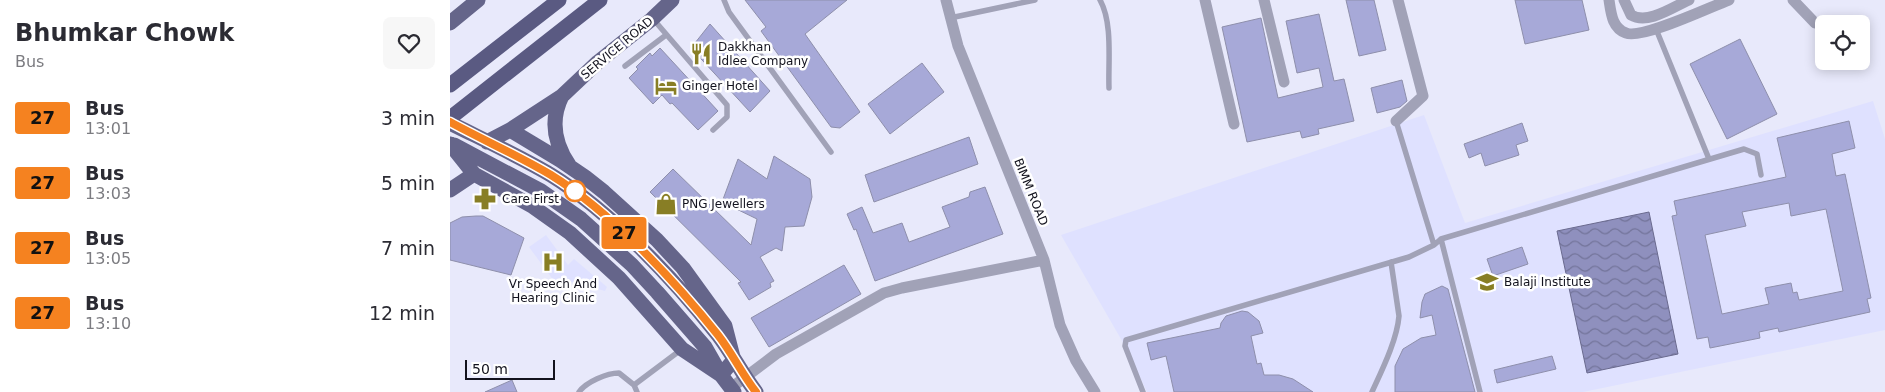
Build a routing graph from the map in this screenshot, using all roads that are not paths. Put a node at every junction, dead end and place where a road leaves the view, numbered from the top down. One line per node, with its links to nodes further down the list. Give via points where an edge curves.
1 (478, 0): 20 (main road)
2 (558, 0): 26 (highway)
3 (600, 0): 29 (highway)
4 (672, 0): 19 (main road, SERVICE ROAD)
5 (724, 0): 36 (lane, via 729,12)
6 (946, 0): 18 (street, BIMM ROAD)
7 (1035, 0): 18 (lane)
8 (1100, 0): 27 (lane, via 1107,21)
9 (1205, 0): 31 (street)
10 (1264, 0): 25 (street)
11 (1398, 0): 30 (street, via 1423,96)
12 (1609, 0): 22 (street, via 1614,21 1620,30 1636,35)
13 (1624, 0): 17 (street, via 1628,11 1636,18)
14 (1689, 0): 17 (street)
15 (1729, 0): 22 (street)
16 (1793, 0): 21 (street)
17 (1651, 17): 22 (street)
18 (950, 18): 44 (street, BIMM ROAD, via 958,46)
19 (652, 19): 23 (lane); 28 (main road, SERVICE ROAD)
20 (450, 22)
21 (1814, 22)
22 (1656, 29): 37 (lane)
23 (666, 35): 24 (lane); 33 (lane, via 728,105 727,118)
24 (625, 66)
25 (1284, 82)
26 (450, 85)
27 (1109, 88)
28 (562, 96): 32 (main road, SERVICE ROAD); 38 (main road, via 556,108 555,132)
29 (453, 117): 34 (main road)
30 (1396, 121): 43 (lane)
31 (1234, 124)
32 (510, 130): 34 (main road, SERVICE ROAD); 38 (main road)
33 (714, 130)
34 (487, 142): 47 (main road, via 551,175 593,206 664,273)
35 (450, 144): 39 (main road); 48 (main road, via 541,190 581,219 657,292 704,347)
36 (831, 152)
37 (1708, 159): 40 (lane, via 1744,149 1757,154); 42 (lane)
38 (571, 167): 47 (main road, via 604,192 683,268 725,326)
39 (474, 174): 41 (main road); 46 (main road, via 532,206 570,233 619,278)
40 (1761, 176)
41 (450, 190)
42 (1441, 239): 43 (lane); 58 (lane)
43 (1434, 245): 45 (lane, via 1426,251)
44 (1044, 260): 49 (street, via 884,293 776,354); 55 (street, BIMM ROAD, via 1060,325)
45 (1391, 262): 56 (lane, via 1126,340 1125,346); 57 (lane, via 1398,325)
46 (682, 349): 48 (main road); 50 (lane)
47 (733, 357): 48 (main road); 49 (main road)
48 (721, 375): 51 (main road)
49 (745, 377): 51 (street); 54 (main road)
50 (634, 385): 52 (lane, via 624,375 614,373 585,385); 53 (lane)
51 (732, 390)
52 (579, 392)
53 (637, 392)
54 (756, 392)
55 (1095, 392)
56 (1143, 392)
57 (1372, 392)
58 (1480, 392)

